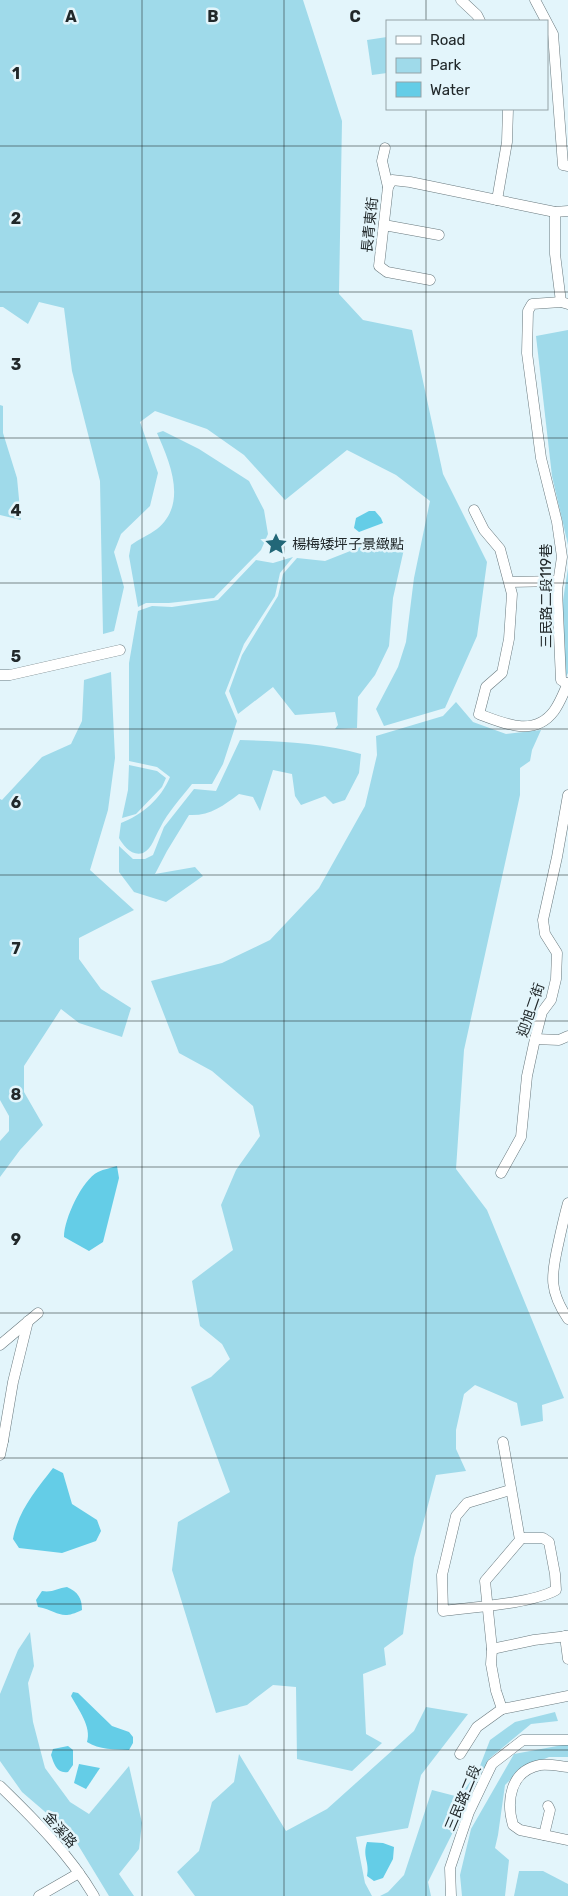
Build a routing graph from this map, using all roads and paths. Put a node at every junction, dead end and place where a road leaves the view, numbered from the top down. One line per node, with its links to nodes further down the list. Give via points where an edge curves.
1 (461, 0): 3 (street)
2 (535, 0): 4 (street)
3 (480, 20)
4 (546, 20)
5 (548, 25): 8 (street, via 553,34)
6 (508, 110): 10 (street, via 507,142)
7 (385, 148): 9 (street, via 382,161)
8 (565, 166)
9 (388, 188): 10 (street, 長青東街, via 392,180); 13 (street, 長青東街)
10 (497, 200): 12 (street, 長青東街)
11 (568, 211): 12 (street, 長青東街)
12 (554, 212): 16 (street, via 555,254)
13 (384, 225): 14 (street); 15 (street, 長青東街, via 379,266 387,272)
14 (439, 235)
15 (430, 280)
16 (565, 303): 18 (street, 三民路二段119巷, via 532,304 528,311 527,353 541,458 562,557)
17 (474, 510): 19 (street, via 484,530 500,549)
18 (558, 580): 19 (street); 22 (street, 三民路二段119巷, via 561,680)
19 (510, 582): 22 (street, via 512,614 502,673 486,687 478,714 513,726 533,724 544,720 555,710)
20 (120, 650): 21 (street)
21 (0, 675)
22 (568, 684)
23 (568, 796): 25 (street, 迎旭二街)
24 (568, 833): 25 (street)
25 (560, 844): 27 (street, 迎旭二街, via 543,920 545,934 557,953 556,979)
26 (568, 1036): 27 (street, via 559,1040)
27 (535, 1038): 28 (street, 迎旭二街, via 527,1076 521,1137)
28 (502, 1173)
29 (568, 1203): 31 (street, via 552,1272 553,1289)
30 (38, 1312): 32 (street)
31 (568, 1319)
32 (28, 1322): 33 (street); 34 (street)
33 (0, 1345)
34 (2, 1439): 36 (street)
35 (503, 1442): 37 (street)
36 (0, 1455)
37 (510, 1490): 38 (street); 39 (street, via 467,1503 456,1516 442,1575 444,1611)
38 (520, 1538): 39 (street, via 485,1581); 39 (street, via 543,1538 549,1542 556,1590 508,1603)
39 (487, 1605): 41 (street)
40 (566, 1636): 41 (street); 42 (street)
41 (492, 1649): 44 (street, via 491,1664)
42 (568, 1659)
43 (568, 1696): 44 (street)
44 (502, 1709): 46 (street, via 477,1727)
45 (568, 1740): 55 (street, 三民路二段, via 523,1740 492,1764 469,1812 450,1868)
46 (460, 1754)
47 (568, 1767): 50 (street, via 541,1765 526,1770 511,1792 509,1811 513,1825)
48 (0, 1786): 52 (street, 金溪路, via 28,1813)
49 (548, 1806): 50 (street, via 550,1810)
50 (544, 1836): 51 (street)
51 (568, 1840)
52 (79, 1873): 53 (street); 54 (street, 金溪路)
53 (39, 1896)
54 (94, 1896)
55 (451, 1896)

